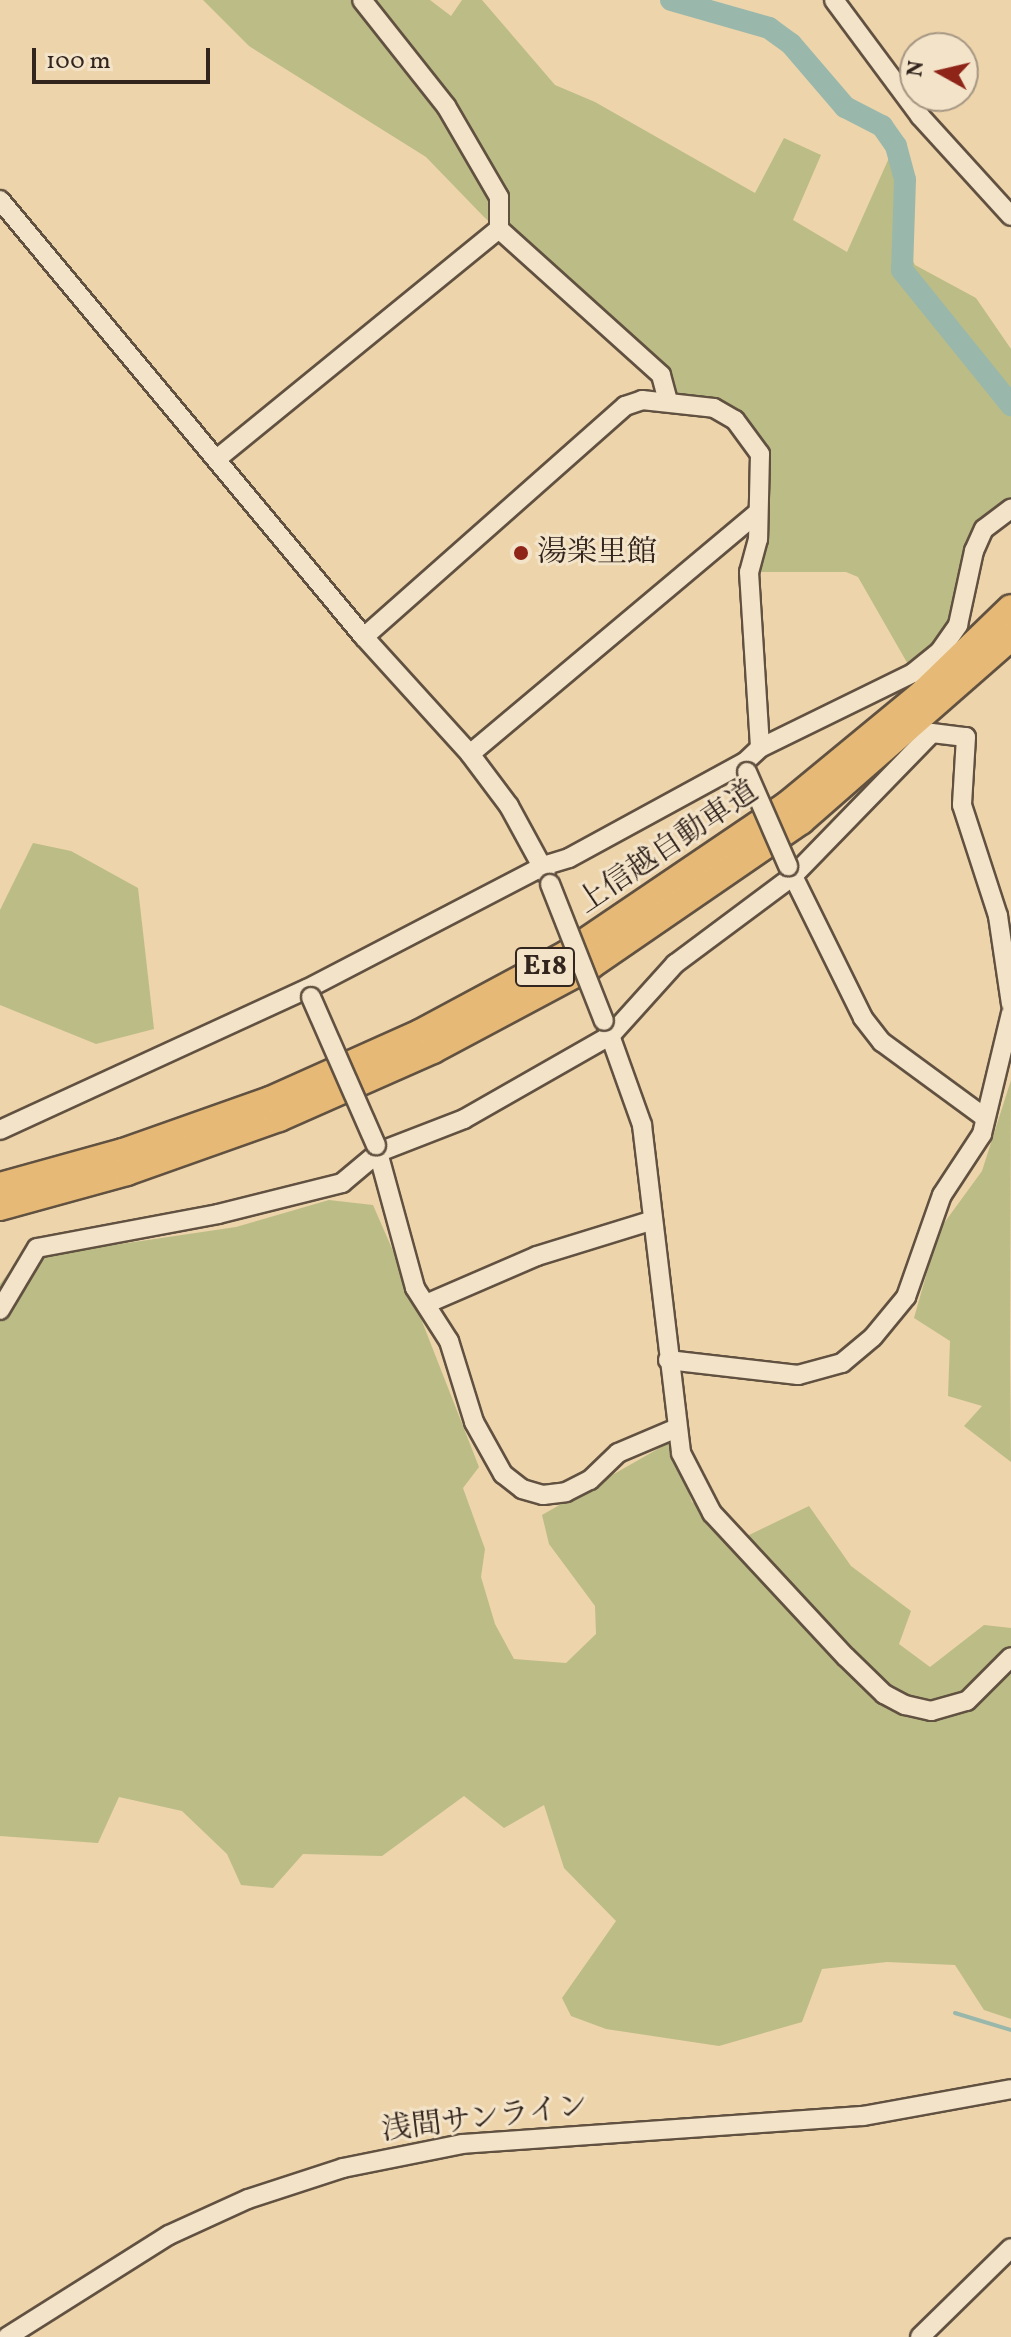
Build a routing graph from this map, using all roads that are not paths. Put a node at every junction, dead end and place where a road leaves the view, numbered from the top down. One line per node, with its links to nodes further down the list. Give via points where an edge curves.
1 (362, 0): 5 (street, via 446,106 499,197)
2 (834, 0): 4 (street, via 920,116)
3 (0, 200): 7 (street)
4 (1011, 216)
5 (499, 229): 6 (street, via 661,375); 7 (street)
6 (668, 402): 9 (street, via 714,408 753,439 761,472); 11 (street, via 642,400 625,406)
7 (218, 458): 11 (street)
8 (1011, 509): 13 (street, via 984,529 958,625 940,651 913,673)
9 (757, 513): 13 (street, via 758,539 749,572); 14 (street)
10 (1011, 608): 25 (highway, 上信越自動車道 / E18, via 923,693 787,805 567,954 420,1033 270,1100 123,1152)
11 (364, 637): 14 (street)
12 (1011, 637): 26 (highway, 上信越自動車道 / E18, via 801,821 590,966 433,1050 305,1107 141,1167)
13 (760, 748): 15 (street)
14 (470, 754): 16 (street, via 509,806)
15 (746, 767): 16 (street, via 569,858); 17 (street, bridge)
16 (543, 866): 18 (street); 21 (street, bridge)
17 (791, 871): 19 (street, via 932,733 966,737 962,805 998,916); 21 (street, via 675,964); 22 (street, via 863,1018 882,1042)
18 (309, 993): 23 (street); 24 (street, bridge)
19 (1011, 1004)
20 (1011, 1013): 22 (street)
21 (608, 1028): 24 (street, via 464,1119); 27 (street, via 642,1125)
22 (984, 1117): 30 (street, via 976,1147 942,1195 906,1297 873,1337 842,1363 798,1375)
23 (0, 1130)
24 (377, 1148): 28 (street, via 415,1288); 29 (street, via 342,1183 37,1248)
25 (0, 1186)
26 (0, 1207)
27 (653, 1220): 28 (street, via 537,1256); 30 (street)
28 (426, 1304): 31 (street, via 449,1341 487,1453 522,1489 543,1495 566,1492 618,1453)
29 (0, 1310)
30 (668, 1360): 31 (street)
31 (677, 1428): 32 (street, via 692,1482 712,1513 884,1694 918,1710 947,1710 967,1701)
32 (1011, 1657)
33 (1011, 2089): 35 (street, 浅間サンライン, via 863,2116 462,2144 343,2168 248,2199 169,2235)
34 (1011, 2248): 36 (street)
35 (7, 2337)
36 (920, 2337)

